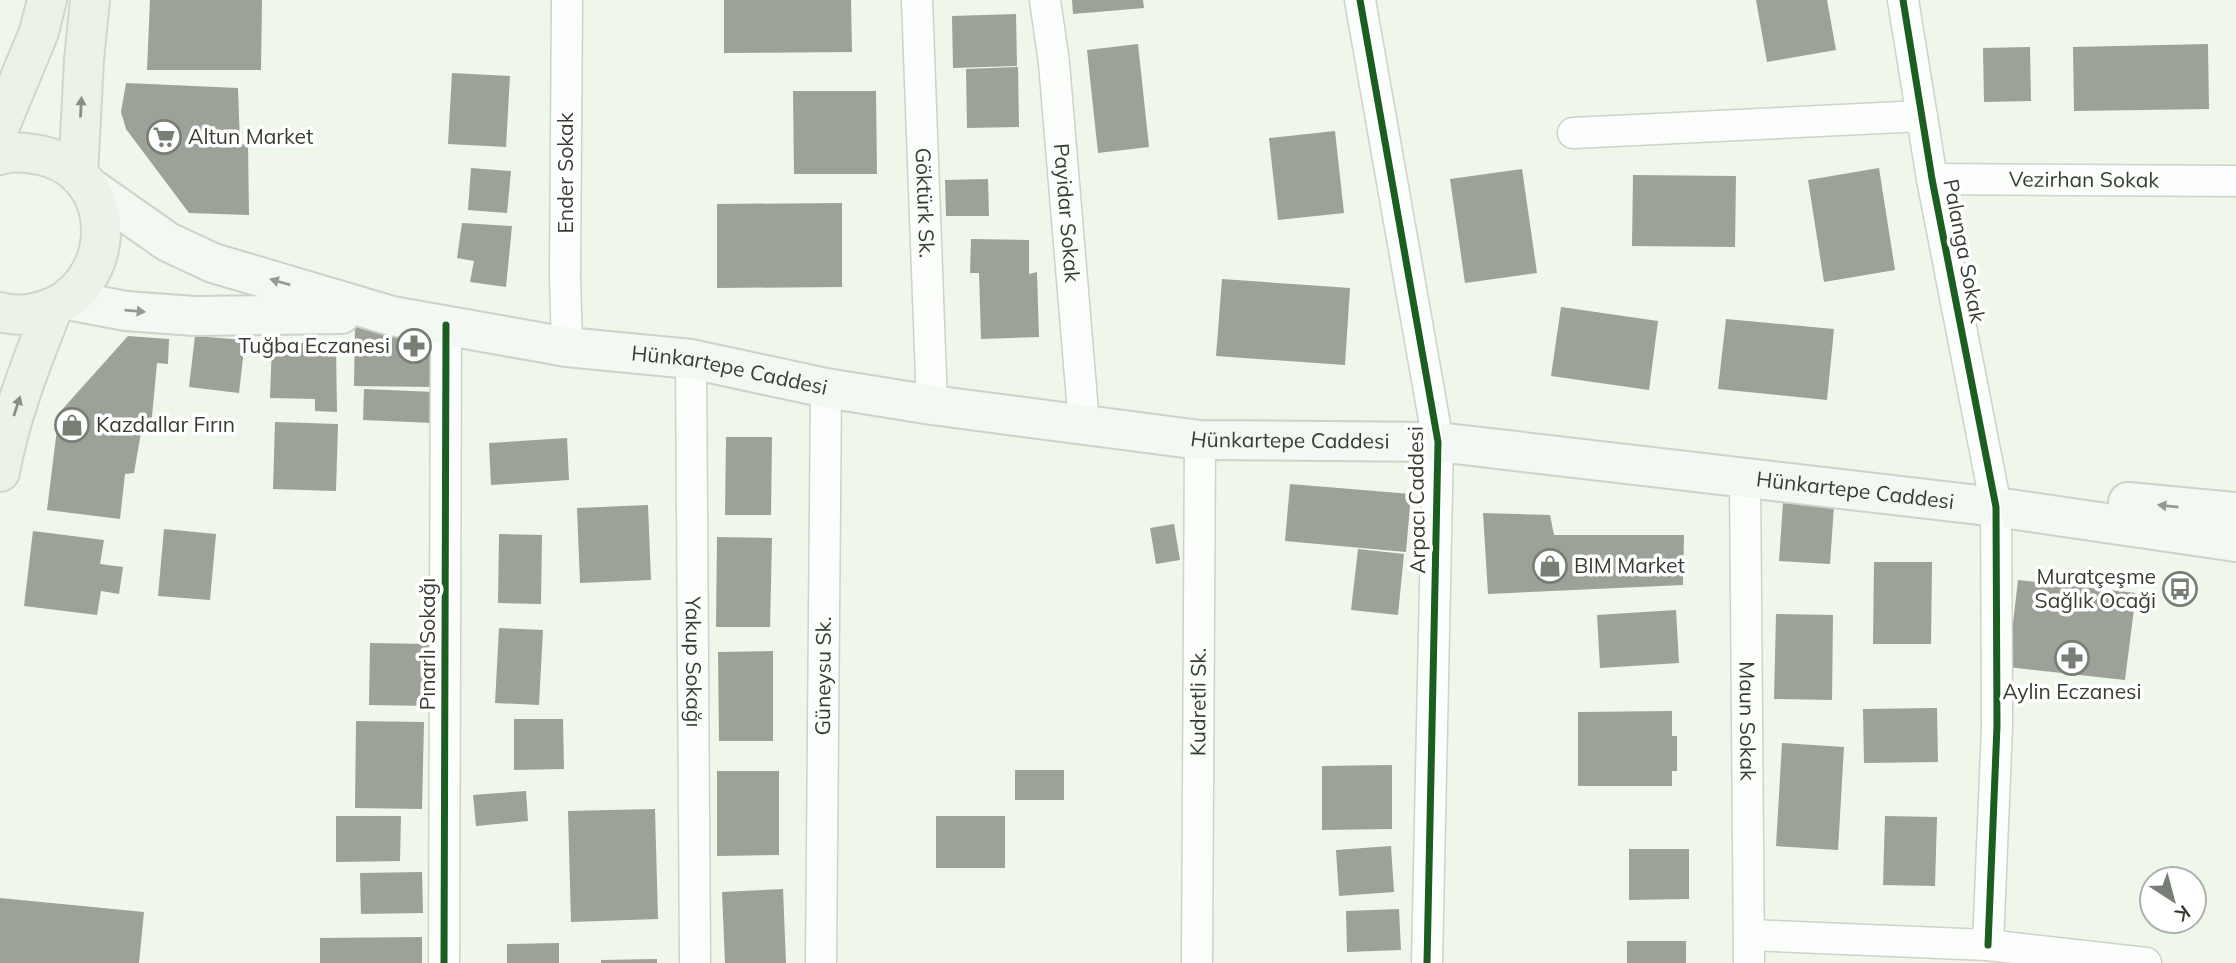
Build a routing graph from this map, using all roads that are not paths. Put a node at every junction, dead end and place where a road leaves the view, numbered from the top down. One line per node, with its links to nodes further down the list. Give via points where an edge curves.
1 (47, 0): 9 (main road, via 39,32)
2 (90, 0): 13 (main road, one-way to 2, via 84,60)
3 (567, 0): 19 (street, Ender Sokak)
4 (917, 0): 22 (street, Göktürk Sk.)
5 (1045, 0): 23 (street, Payidar Sokak)
6 (1360, 0): 25 (street, Arpacı Caddesi)
7 (1903, 0): 8 (street, Palanga Sokak)
8 (1922, 116): 10 (street); 12 (street, Palanga Sokak)
9 (0, 126)
10 (1573, 133)
11 (0, 155): 13 (main road, via 31,152 56,160)
12 (1932, 179): 14 (street, Vezirhan Sokak); 28 (street, Palanga Sokak)
13 (83, 181): 15 (main road, via 98,208 102,234 98,260 85,283); 17 (main road, one-way to 13, via 213,263 168,242)
14 (2236, 181)
15 (60, 304): 16 (main road, via 30,314); 17 (main road, one-way to 17, via 194,316 308,312); 26 (main road, one-way to 15, via 32,360)
16 (0, 312)
17 (392, 316): 18 (main road, Hünkartepe Caddesi)
18 (446, 325): 19 (main road, Hünkartepe Caddesi); 33 (street, Pınarlı Sokağı)
19 (567, 347): 20 (main road, Hünkartepe Caddesi)
20 (691, 359): 21 (main road, Hünkartepe Caddesi); 34 (street, Yakup Sokağı)
21 (826, 388): 22 (main road, Hünkartepe Caddesi); 35 (street, Güneysu Sk.)
22 (932, 405): 23 (main road, Hünkartepe Caddesi)
23 (1084, 424): 24 (main road, Hünkartepe Caddesi)
24 (1200, 440): 25 (main road, Hünkartepe Caddesi); 36 (street, Kudretli Sk.)
25 (1438, 442): 27 (main road, Hünkartepe Caddesi); 37 (street, Arpacı Caddesi)
26 (0, 472)
27 (1745, 479): 28 (main road, Hünkartepe Caddesi); 32 (street, Maun Sokak)
28 (1996, 507): 29 (main road, one-way to 28, via 2032,492); 30 (main road, Hünkartepe Caddesi); 31 (street, Palanga Sokak, via 1997,726)
29 (2236, 512)
30 (2236, 542)
31 (1988, 945): 32 (street); 38 (street)
32 (1749, 949)
33 (444, 963)
34 (695, 963)
35 (821, 963)
36 (1197, 963)
37 (1427, 963)
38 (2146, 963)

